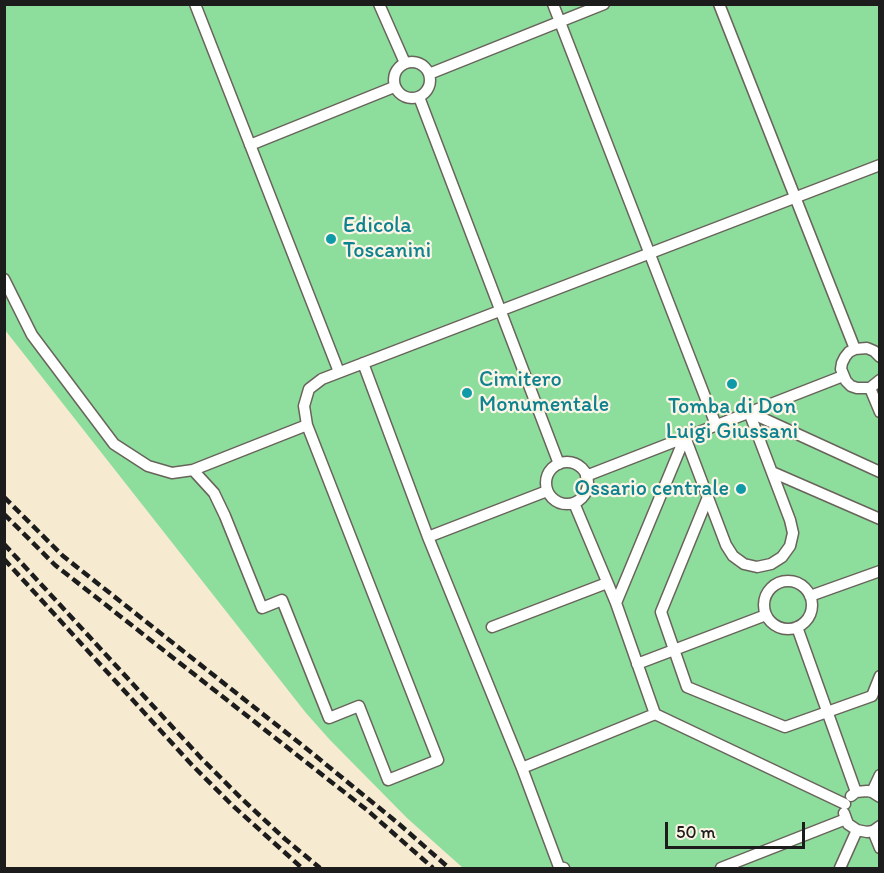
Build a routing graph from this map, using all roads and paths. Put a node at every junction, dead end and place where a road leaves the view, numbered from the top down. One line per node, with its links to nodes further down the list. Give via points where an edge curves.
1 (195, 4): 11 (lane)
2 (379, 4): 7 (lane)
3 (553, 4): 6 (lane)
4 (604, 4): 6 (lane)
5 (719, 4): 13 (lane)
6 (560, 22): 8 (lane); 14 (lane)
7 (405, 63): 8 (lane, via 417,62); 9 (lane, via 396,70)
8 (429, 74): 10 (lane, via 428,90)
9 (394, 87): 10 (lane, via 407,98); 11 (lane)
10 (418, 98): 16 (lane)
11 (250, 145): 20 (lane)
12 (879, 165): 13 (lane)
13 (795, 197): 14 (lane); 17 (lane)
14 (649, 253): 16 (lane); 27 (lane)
15 (4, 279): 30 (lane, via 32,335 114,444 148,466 172,473)
16 (500, 310): 19 (lane); 29 (lane)
17 (855, 349): 18 (lane, via 867,348); 21 (lane, via 842,363)
18 (879, 357)
19 (363, 363): 20 (lane); 38 (lane)
20 (339, 372): 26 (lane, via 309,389 304,406)
21 (843, 376): 23 (lane, via 851,386); 24 (lane)
22 (879, 380): 23 (lane)
23 (870, 388): 25 (lane)
24 (749, 412): 27 (lane); 31 (lane); 32 (lane)
25 (879, 412)
26 (307, 425): 30 (lane); 30 (lane, via 438,760 388,780 359,706 329,718 282,600 262,608 214,494)
27 (716, 425): 28 (lane)
28 (685, 437): 33 (lane); 35 (lane); 44 (lane)
29 (559, 464): 33 (lane, via 572,463); 34 (lane, via 549,472)
30 (193, 470)
31 (772, 472): 37 (lane); 39 (lane, via 793,533 786,552)
32 (879, 472)
33 (586, 476): 36 (lane, via 584,495)
34 (547, 491): 36 (lane, via 561,504); 38 (lane)
35 (708, 497): 39 (lane, via 733,556 757,567); 48 (lane, via 661,612)
36 (574, 503): 41 (lane)
37 (879, 519)
38 (428, 537): 53 (lane)
39 (771, 564): 42 (lane)
40 (879, 571): 43 (lane)
41 (607, 583): 44 (lane); 46 (lane)
42 (778, 583): 43 (lane, via 793,582); 45 (lane, via 764,600)
43 (810, 596): 47 (lane, via 811,611)
44 (616, 603): 49 (lane)
45 (765, 615): 47 (lane, via 775,626); 48 (lane)
46 (492, 627)
47 (797, 627): 51 (lane)
48 (674, 650): 49 (lane); 51 (lane, via 687,687 785,728)
49 (638, 664): 52 (lane)
50 (879, 676): 51 (lane, via 872,696)
51 (828, 712): 55 (lane)
52 (655, 714): 53 (lane); 57 (lane)
53 (522, 768): 62 (lane, via 559,867)
54 (879, 775): 56 (lane)
55 (856, 792): 56 (lane); 57 (lane)
56 (876, 794)
57 (845, 804): 58 (lane)
58 (846, 819): 60 (lane); 63 (lane)
59 (876, 828): 60 (lane); 61 (lane)
60 (857, 831): 64 (lane)
61 (879, 848)
62 (564, 868)
63 (721, 868)
64 (840, 868)

